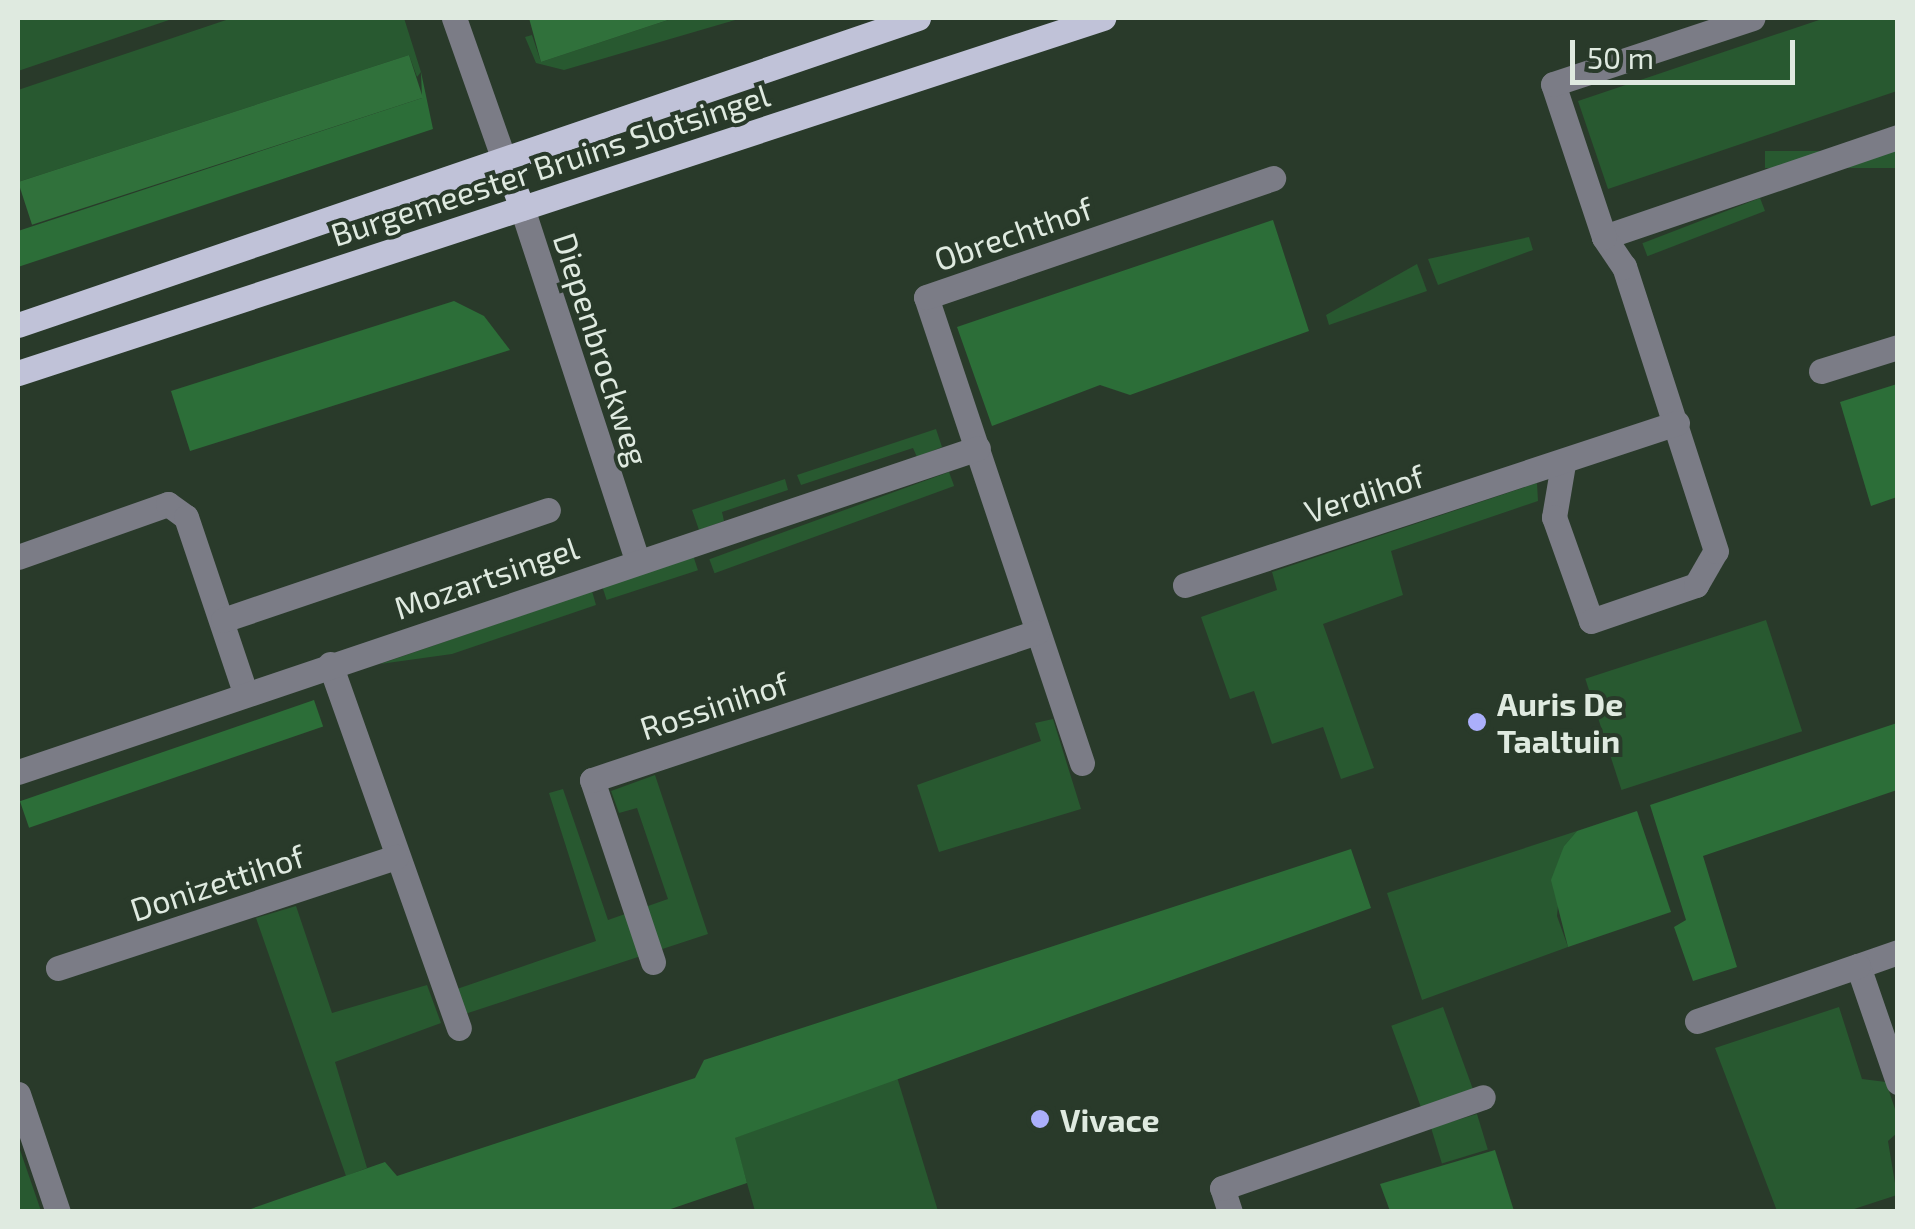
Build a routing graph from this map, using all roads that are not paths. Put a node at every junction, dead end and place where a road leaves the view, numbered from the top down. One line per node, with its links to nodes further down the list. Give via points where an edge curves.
1 (454, 18): 6 (street)
2 (918, 18): 6 (main road, Burgemeester Bruins Slotsingel)
3 (1103, 18): 8 (main road, Burgemeester Bruins Slotsingel)
4 (1752, 18): 9 (street, via 1553,84)
5 (1898, 138): 9 (street)
6 (504, 160): 8 (main road, Diepenbrockweg); 10 (main road, Burgemeester Bruins Slotsingel)
7 (1272, 178): 15 (street, Obrechthof, via 926,297)
8 (522, 208): 13 (main road, Burgemeester Bruins Slotsingel); 19 (street, Diepenbrockweg)
9 (1604, 237): 14 (street, via 1624,267)
10 (18, 326)
11 (1898, 347): 12 (street)
12 (1821, 371)
13 (18, 373)
14 (1678, 423): 16 (street, Verdihof); 16 (street, via 1716,551 1696,585 1591,621 1554,518)
15 (978, 448): 19 (street, Mozartsingel); 22 (street)
16 (1563, 464): 20 (street, Verdihof)
17 (548, 510): 21 (street)
18 (18, 557): 21 (street, via 168,504 186,517)
19 (637, 559): 23 (street, Mozartsingel)
20 (1185, 585)
21 (223, 620): 24 (street)
22 (1038, 632): 25 (street); 29 (street, Rossinihof, via 592,780)
23 (330, 664): 24 (street, Mozartsingel); 27 (street)
24 (245, 692): 26 (street, Mozartsingel)
25 (1082, 763)
26 (18, 772)
27 (396, 857): 31 (street, Donizettihof); 33 (street)
28 (1898, 952): 30 (street)
29 (653, 962)
30 (1858, 966): 32 (street); 34 (street)
31 (58, 968)
32 (1697, 1021)
33 (458, 1028)
34 (1898, 1082)
35 (18, 1094): 37 (street)
36 (1483, 1097): 38 (street, via 1222,1188)
37 (58, 1212)
38 (1230, 1212)

